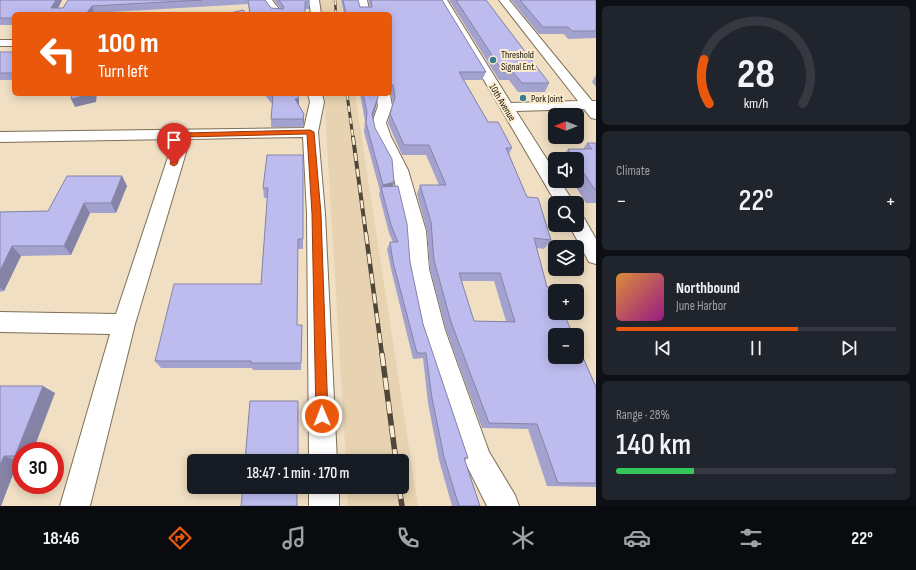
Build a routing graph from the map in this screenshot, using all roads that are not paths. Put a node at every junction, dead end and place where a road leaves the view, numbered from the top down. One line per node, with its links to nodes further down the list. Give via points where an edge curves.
1 (267, 0): 6 (street)
2 (314, 0): 7 (street)
3 (362, 0): 8 (street)
4 (442, 0): 13 (street, 10th Avenue)
5 (504, 0): 14 (street)
6 (276, 12)
7 (316, 12)
8 (365, 12)
9 (0, 43): 10 (street)
10 (12, 43)
11 (316, 96): 15 (street, via 318,102)
12 (383, 96): 29 (street, via 385,106 379,123 400,170 416,231 419,270 433,330 478,460)
13 (506, 107): 14 (street); 18 (street, 10th Avenue)
14 (593, 109)
15 (310, 132): 16 (street); 25 (street, via 316,214)
16 (183, 135): 17 (street); 24 (street)
17 (0, 137)
18 (561, 196)
19 (584, 223): 20 (street)
20 (596, 224)
21 (582, 232): 22 (street)
22 (596, 256)
23 (0, 322): 24 (street)
24 (124, 324): 27 (street)
25 (323, 454)
26 (324, 494): 28 (street)
27 (75, 506)
28 (324, 506)
29 (504, 506)

